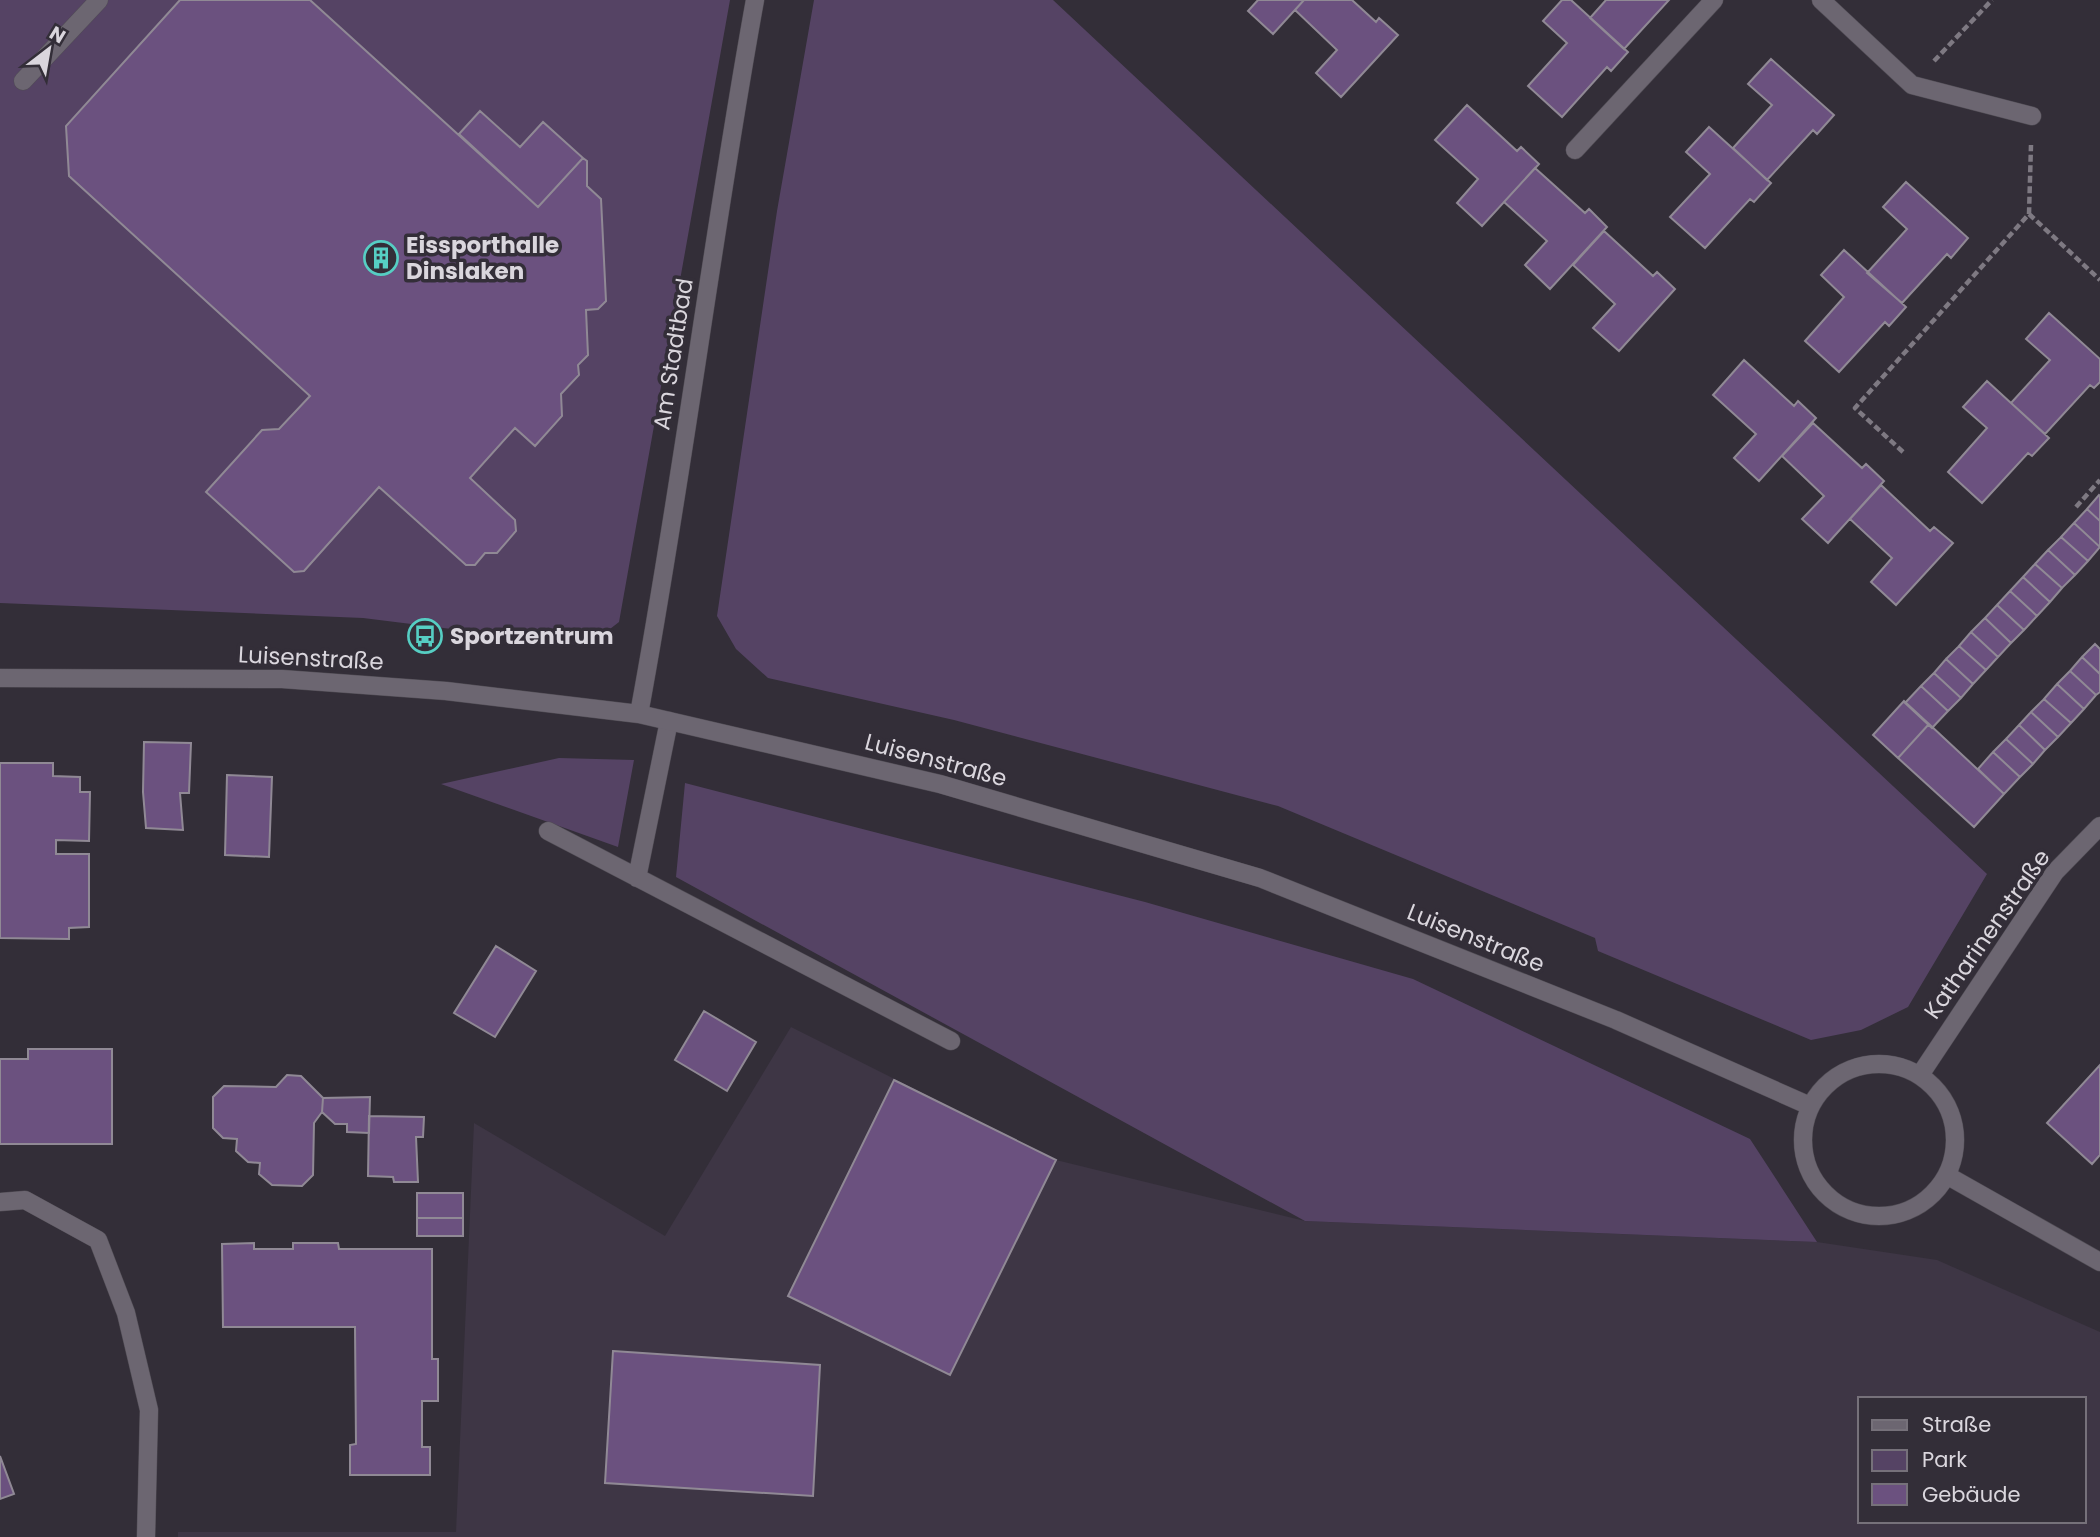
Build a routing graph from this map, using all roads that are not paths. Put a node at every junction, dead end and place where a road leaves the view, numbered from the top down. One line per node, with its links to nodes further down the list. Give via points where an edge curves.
1 (99, 0): 5 (street)
2 (755, 0): 9 (street, Am Stadtbad)
3 (1714, 0): 7 (street)
4 (1821, 0): 6 (street, via 1912,85)
5 (23, 81)
6 (2032, 116)
7 (1575, 150)
8 (0, 678): 9 (street, Luisenstraße, via 282,679 421,689)
9 (639, 714): 10 (street, Luisenstraße)
10 (669, 721): 13 (street); 16 (street, Luisenstraße, via 940,784 1260,878 1616,1020)
11 (2100, 826): 15 (street, Katharinenstraße, via 2055,872)
12 (548, 831): 13 (street)
13 (637, 878): 14 (street)
14 (951, 1041)
15 (1920, 1075): 16 (street, via 1896,1065 1871,1063 1835,1078); 17 (street, via 1950,1110 1956,1131 1956,1154)
16 (1810, 1106): 17 (street, via 1803,1131 1804,1158 1815,1182 1833,1201 1857,1214 1883,1217 1909,1211 1931,1197)
17 (1948, 1176): 19 (street)
18 (0, 1202): 20 (street, via 25,1200 98,1240 126,1313 149,1410)
19 (2100, 1262)
20 (146, 1537)

